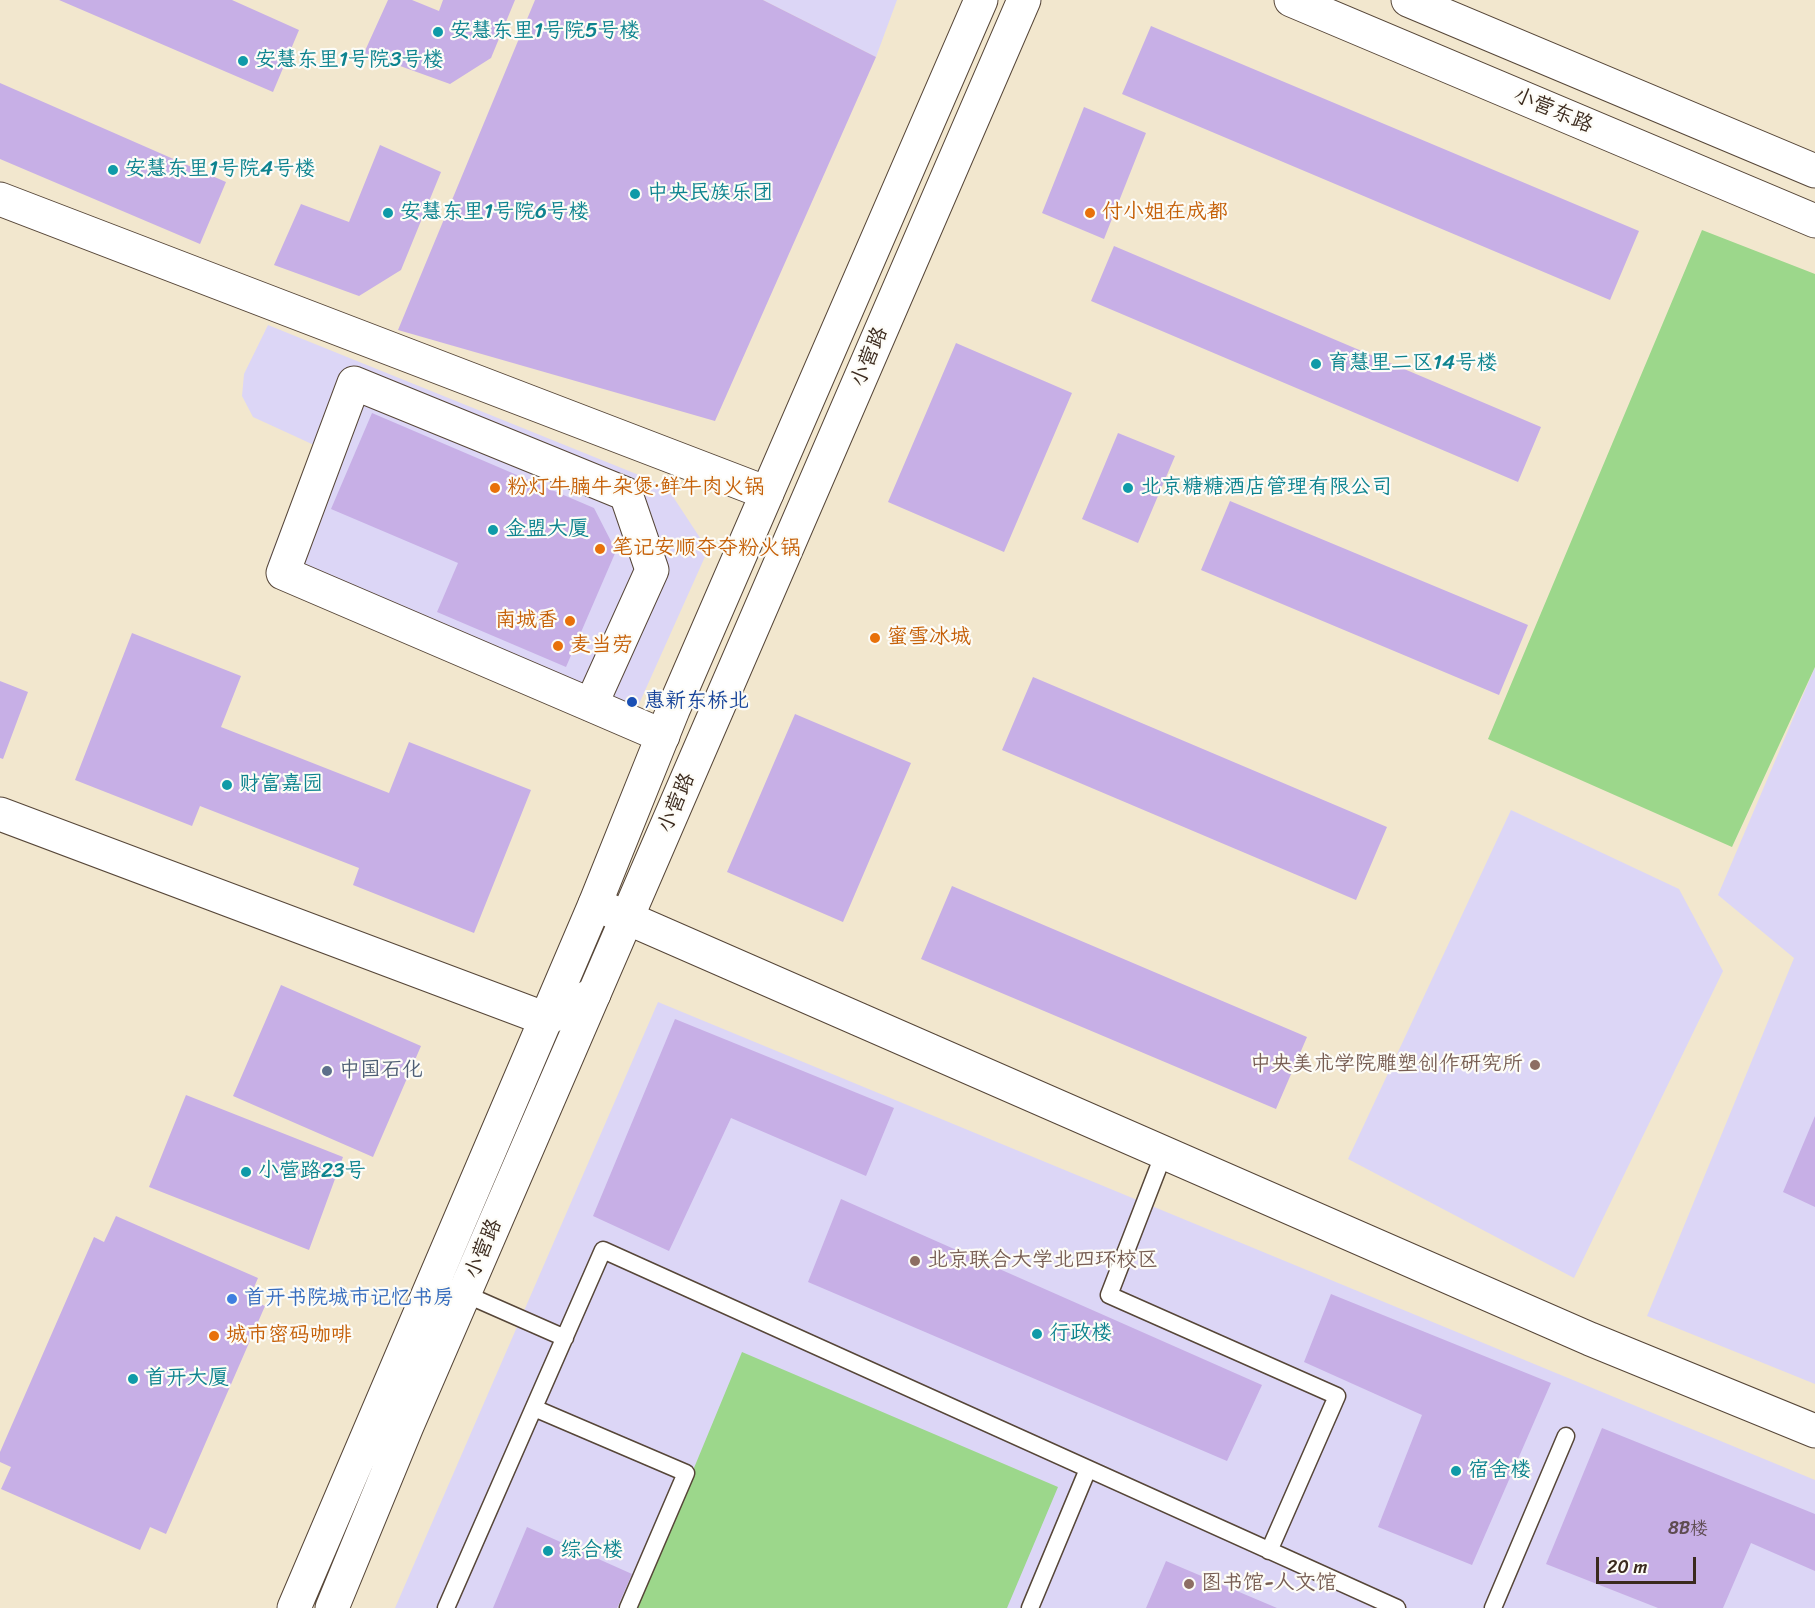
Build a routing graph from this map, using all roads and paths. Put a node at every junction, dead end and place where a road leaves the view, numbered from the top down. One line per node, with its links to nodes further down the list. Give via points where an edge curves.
1 (981, 0): 8 (street, 小营路)
2 (1024, 0): 13 (street, 小营路)
3 (1291, 0): 7 (street, 小营东路)
4 (1408, 0): 5 (street)
5 (1815, 171)
6 (0, 199): 8 (street)
7 (1815, 221)
8 (767, 493): 10 (street, 小营路)
9 (591, 705): 9 (street, via 651,570 626,494 354,383 283,573); 10 (street)
10 (663, 736): 12 (street, 小营路)
11 (0, 814): 15 (street)
12 (595, 904): 13 (street); 15 (street, 小营路)
13 (627, 918): 14 (street, 小营路); 16 (street)
14 (594, 994): 15 (street); 17 (street, 小营路)
15 (546, 1019): 24 (street, 小营路)
16 (1164, 1153): 20 (street, via 1590,1339); 23 (lane, via 1109,1295 1337,1396)
17 (465, 1294): 18 (lane); 25 (street, 小营路)
18 (565, 1338): 19 (lane); 22 (lane, via 603,1250)
19 (534, 1408): 26 (lane); 27 (lane, via 686,1473)
20 (1815, 1431)
21 (1566, 1436): 30 (lane)
22 (1088, 1469): 23 (lane); 28 (lane)
23 (1269, 1551): 29 (lane)
24 (294, 1608)
25 (332, 1608)
26 (446, 1608)
27 (628, 1608)
28 (1030, 1608)
29 (1397, 1608)
30 (1493, 1608)

